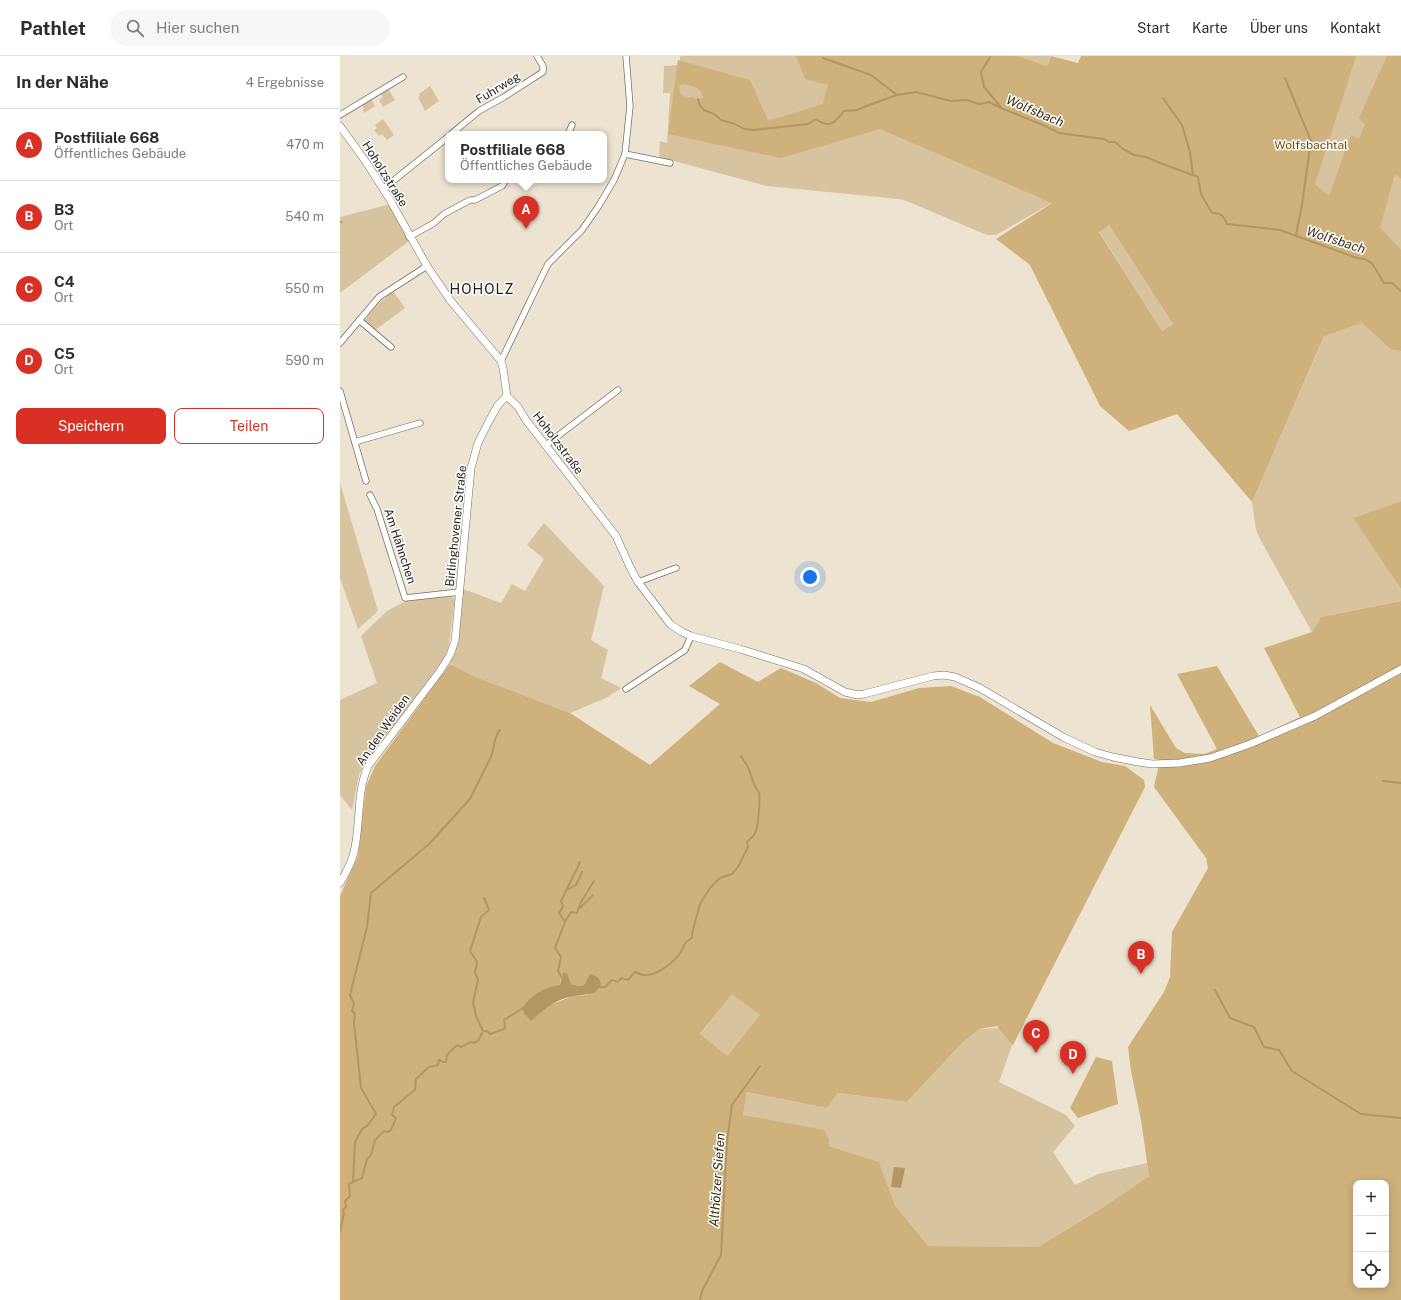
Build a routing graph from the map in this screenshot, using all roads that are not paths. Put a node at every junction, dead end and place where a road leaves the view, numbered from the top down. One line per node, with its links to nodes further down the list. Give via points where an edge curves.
1 (537, 56): 7 (street, Fuhrweg, via 543,66 543,72 479,111)
2 (626, 56): 10 (street, via 630,106)
3 (403, 77): 4 (street)
4 (340, 114)
5 (572, 124): 8 (street)
6 (340, 126): 13 (street, Hoholzstraße)
7 (455, 131)
8 (569, 131)
9 (445, 139): 13 (street)
10 (625, 154): 11 (street); 19 (street, via 614,180 582,230 548,264)
11 (670, 163)
12 (504, 183): 14 (street, via 444,214 434,223)
13 (383, 189): 14 (street, Hoholzstraße)
14 (410, 236): 15 (street, Hoholzstraße)
15 (427, 266): 16 (street, via 380,297); 19 (street, Hoholzstraße, via 450,300)
16 (359, 320): 17 (street); 18 (street)
17 (340, 343)
18 (391, 347)
19 (501, 361): 22 (street, Hoholzstraße)
20 (618, 390): 25 (street)
21 (340, 391): 24 (street)
22 (507, 396): 25 (street, Hoholzstraße); 30 (street, Birlinghovener Straße, via 498,404 478,444 471,468)
23 (420, 423): 24 (street)
24 (355, 442): 26 (street)
25 (546, 445): 29 (street, Hoholzstraße, via 616,536)
26 (366, 481)
27 (370, 495): 30 (street, Am Hähnchen, via 377,509 405,598)
28 (676, 568): 29 (street)
29 (638, 582): 31 (street, Hoholzstraße, via 670,624)
30 (460, 594): 34 (street, An den Weiden, via 455,642 450,655 368,766 363,778 354,853)
31 (691, 636): 32 (street, Hoholzstraße, via 804,669 845,692 858,695 933,676 955,677 969,682 1076,743 1113,757 1152,764 1210,758 1250,744 1314,716); 33 (street, via 685,650)
32 (1401, 669)
33 (626, 689)
34 (340, 883)

